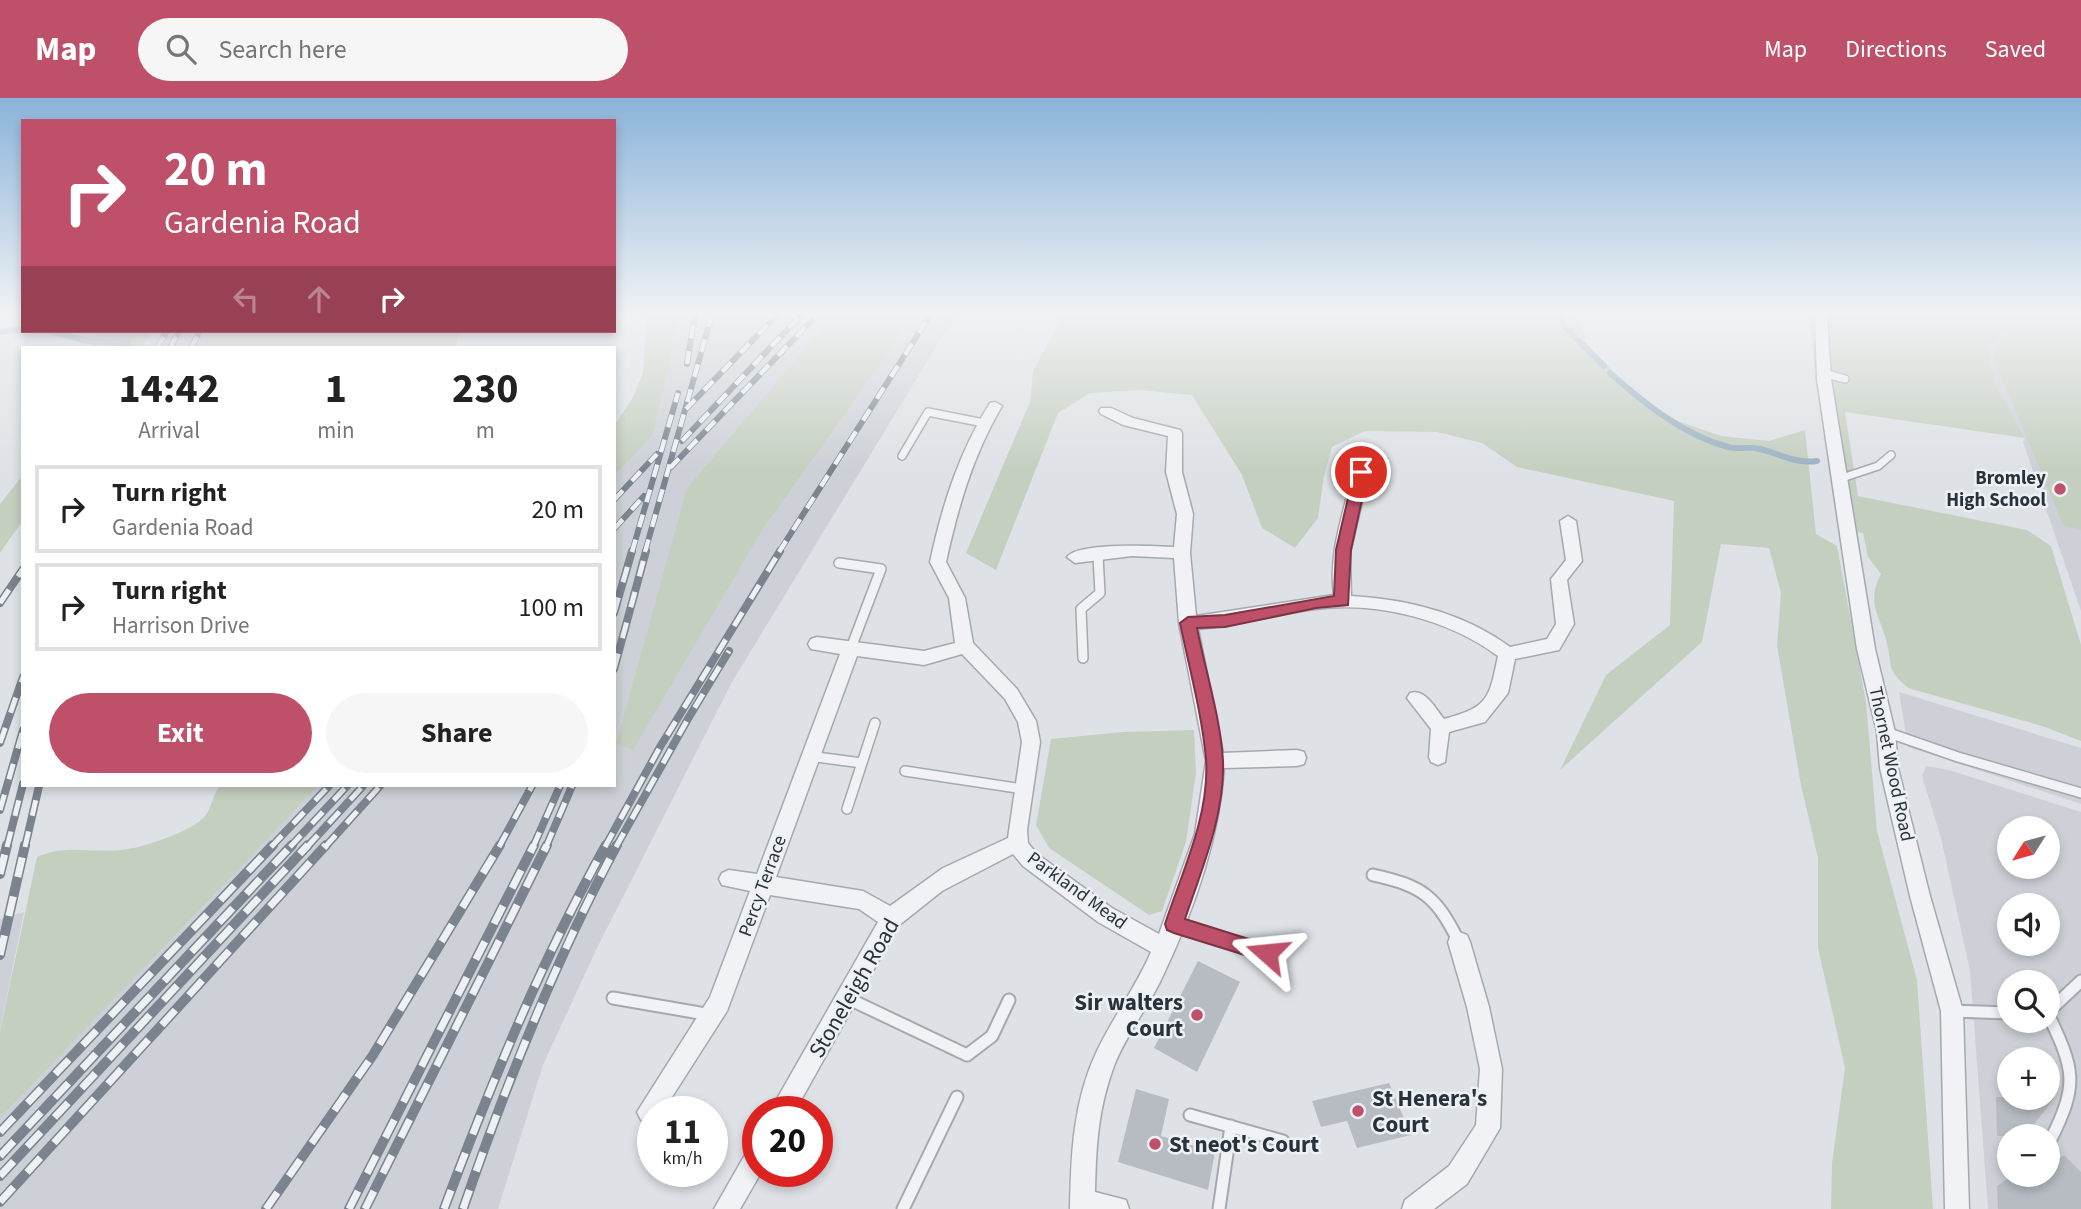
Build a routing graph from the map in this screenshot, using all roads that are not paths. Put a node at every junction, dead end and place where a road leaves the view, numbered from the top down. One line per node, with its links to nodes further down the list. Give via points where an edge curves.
1 (1823, 366): 2 (street, Thornet Wood Road)
2 (1823, 373): 3 (lane); 10 (street, Thornet Wood Road)
3 (1846, 379)
4 (995, 406): 6 (street)
5 (1106, 411): 12 (street, via 1128,422 1175,433 1174,472 1185,514)
6 (984, 423): 8 (lane, via 928,412); 19 (street, via 950,506 938,562 957,598)
7 (1891, 455): 10 (lane, via 1878,466)
8 (902, 456)
9 (1361, 472): 16 (street, via 1343,550)
10 (1839, 479): 26 (street, Thornet Wood Road, via 1866,649)
11 (1568, 521): 21 (street, via 1574,561 1559,579 1565,624 1553,645)
12 (1182, 553): 13 (street, via 1132,550); 17 (street)
13 (1098, 556): 14 (street); 22 (lane, via 1100,593 1081,608)
14 (1075, 557)
15 (839, 563): 20 (lane, via 881,569)
16 (1343, 601): 17 (street); 21 (street, via 1443,618)
17 (1188, 623): 30 (street)
18 (817, 644): 20 (street)
19 (965, 646): 20 (street, via 924,659); 33 (street, Parkland Mead, via 1011,694 1027,721 1030,733)
20 (851, 648): 27 (street, Percy Terrace)
21 (1507, 654): 25 (street, via 1499,693 1479,717)
22 (1083, 659)
23 (1416, 698): 25 (street)
24 (875, 723): 31 (lane)
25 (1440, 727): 28 (street)
26 (1886, 732): 34 (lane); 50 (street, Thornet Wood Road, via 1889,768 1916,883)
27 (809, 756): 31 (lane); 39 (street, Percy Terrace)
28 (1438, 757)
29 (1297, 758): 30 (street)
30 (1214, 761): 41 (street, via 1205,834)
31 (862, 763): 35 (lane)
32 (905, 771): 33 (lane)
33 (1023, 789): 36 (street, Parkland Mead)
34 (2081, 793)
35 (847, 809)
36 (1018, 843): 40 (street, Stoneleigh Road, via 948,875); 43 (street, Parkland Mead, via 1030,860 1105,915)
37 (1373, 874): 42 (lane, via 1414,883 1442,906)
38 (729, 879): 39 (street)
39 (765, 885): 40 (street, via 863,900); 52 (street, Percy Terrace)
40 (891, 919): 47 (street, Stoneleigh Road)
41 (1174, 924): 43 (street); 44 (lane)
42 (1459, 942): 67 (street, via 1491,1069 1488,1128 1458,1175)
43 (1164, 948): 62 (street, via 1105,1059 1084,1134)
44 (1267, 953)
45 (2081, 981): 49 (lane)
46 (613, 998): 52 (lane)
47 (848, 998): 48 (lane, via 967,1055 992,1036); 55 (street, Stoneleigh Road)
48 (1009, 1000)
49 (2060, 1001)
50 (1952, 1012): 51 (lane); 68 (street, Thornet Wood Road)
51 (1997, 1013)
52 (711, 1015): 54 (street, Percy Terrace)
53 (2057, 1033): 59 (lane, via 2076,1075 2077,1095)
54 (661, 1096)
55 (791, 1096)
56 (957, 1097): 64 (lane)
57 (1190, 1115): 58 (lane)
58 (1231, 1126): 60 (lane); 66 (lane)
59 (2060, 1127)
60 (1283, 1141)
61 (742, 1182): 63 (street)
62 (1082, 1205): 65 (street)
63 (726, 1209)
64 (903, 1209)
65 (1117, 1209)
66 (1219, 1209)
67 (1414, 1209)
68 (1957, 1209)

